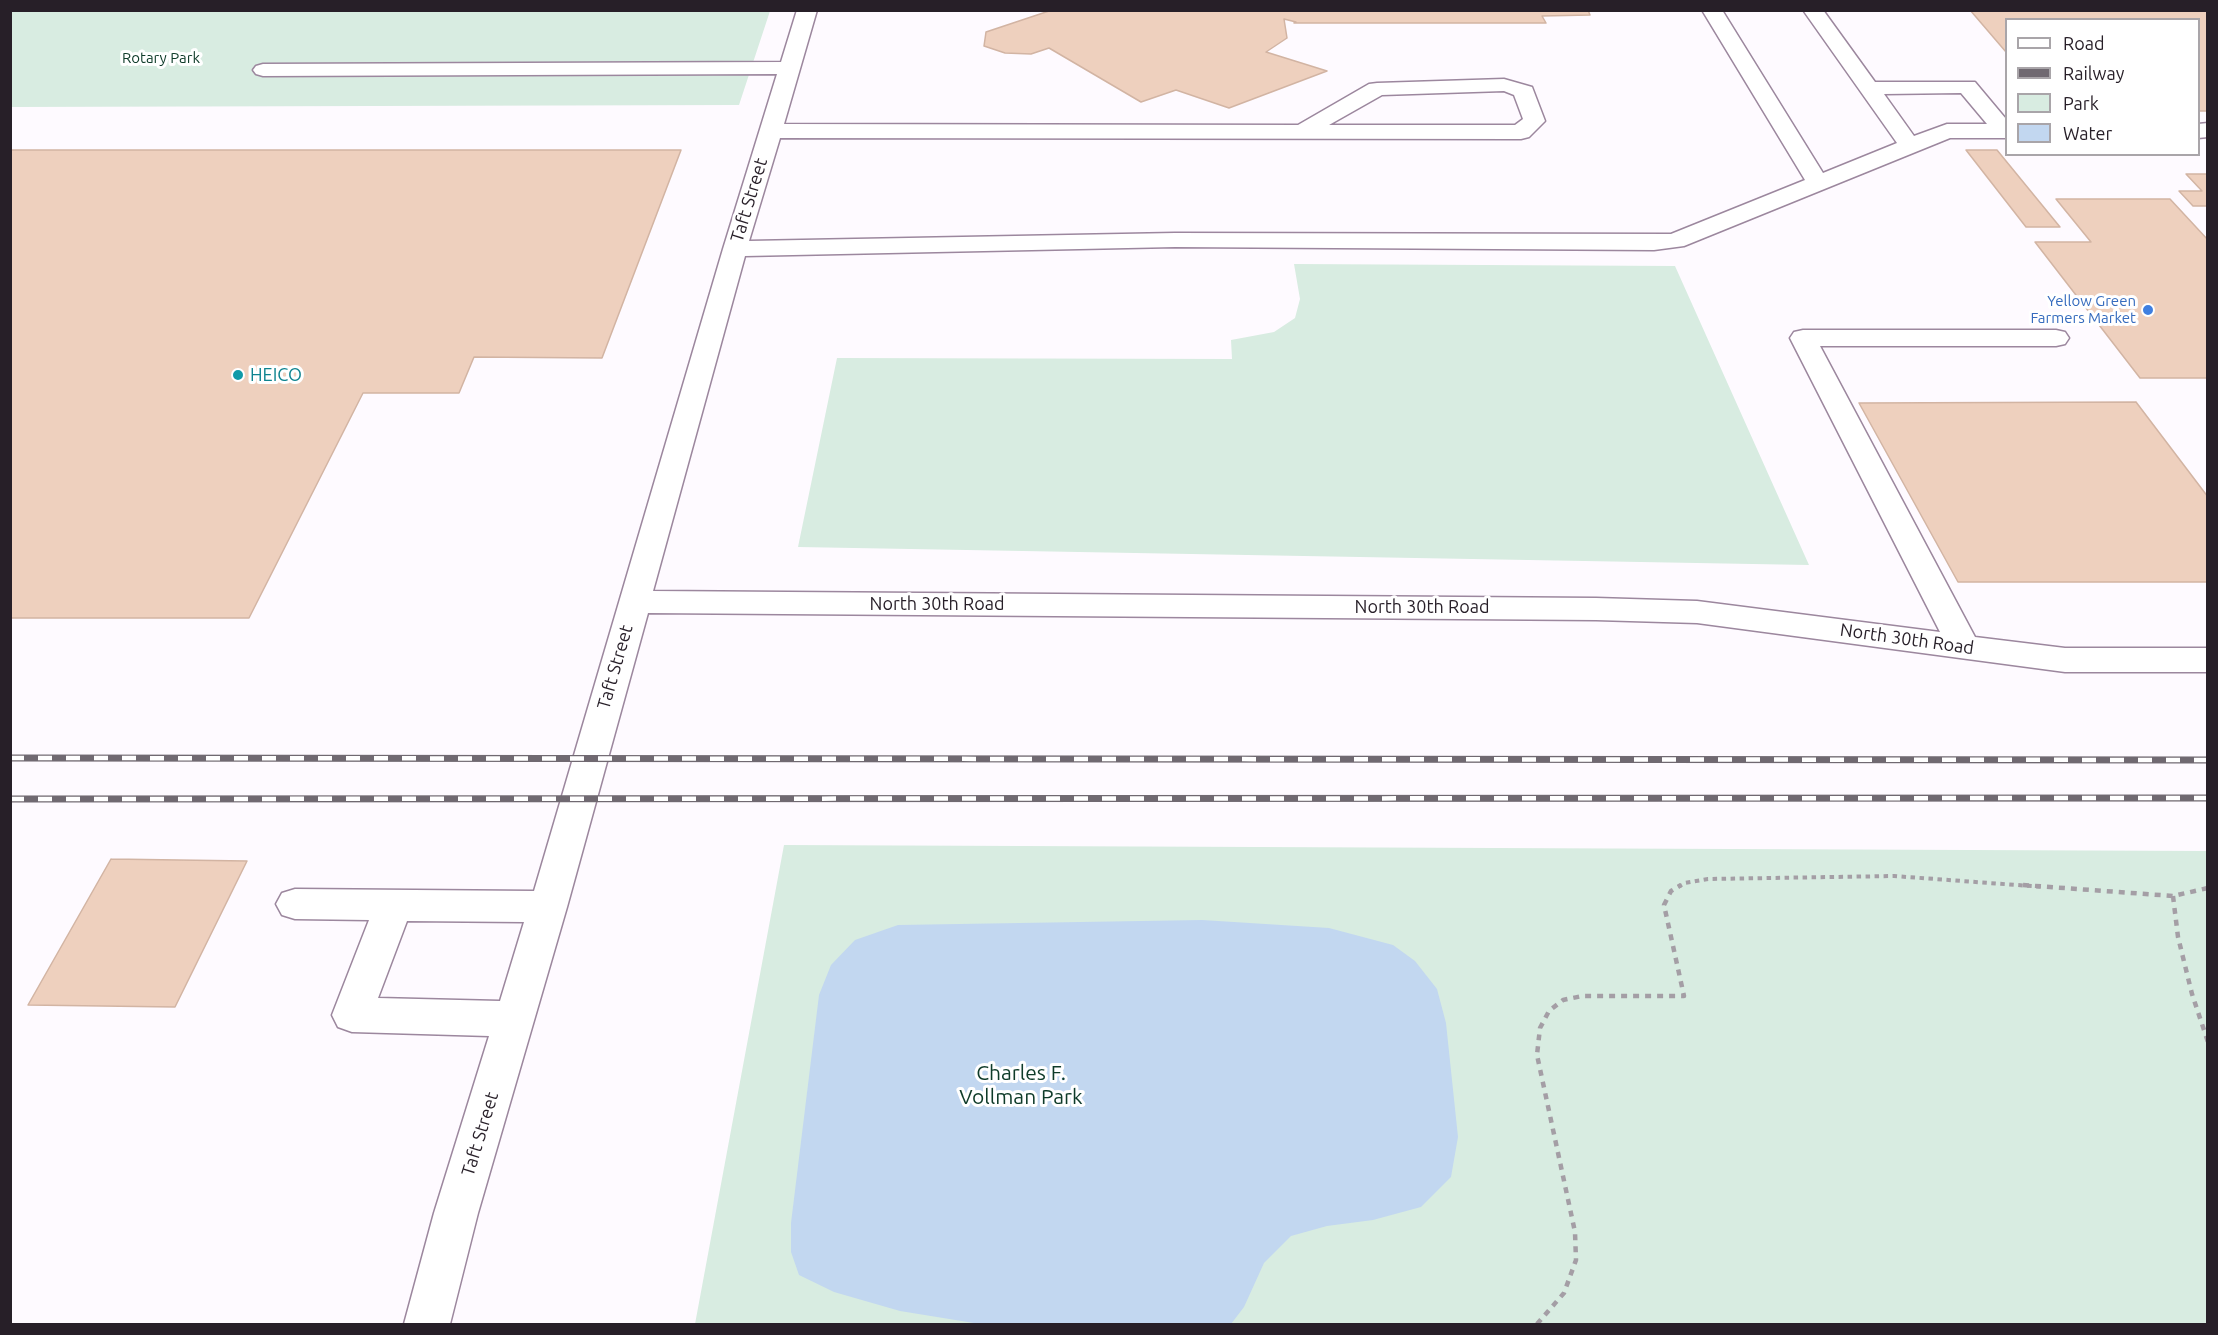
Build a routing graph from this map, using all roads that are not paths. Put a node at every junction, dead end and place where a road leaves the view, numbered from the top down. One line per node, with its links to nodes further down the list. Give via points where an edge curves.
1 (807, 10): 4 (street, Taft Street)
2 (1712, 10): 12 (street)
3 (1813, 10): 6 (street)
4 (790, 68): 5 (street); 8 (street, Taft Street)
5 (263, 70)
6 (1868, 88): 7 (street, via 1967,87); 11 (street)
7 (2005, 130)
8 (770, 131): 10 (street); 13 (street, Taft Street)
9 (2005, 131): 11 (street, via 1947,131)
10 (1302, 132): 10 (street, via 1521,132 1534,121 1524,92 1511,87 1377,89)
11 (1910, 146): 12 (street)
12 (1818, 183): 13 (street, via 1675,241 1654,243 1175,240)
13 (735, 249): 15 (street, Taft Street)
14 (2056, 338): 16 (street, via 1803,338)
15 (634, 602): 16 (street, North 30th Road, via 1697,612); 20 (street, Taft Street)
16 (1964, 647): 17 (street, North 30th Road, via 2065,660)
17 (2208, 660)
18 (295, 904): 19 (street)
19 (394, 905): 20 (street); 21 (street, via 352,1015)
20 (548, 907): 21 (street, Taft Street)
21 (514, 1019): 22 (street, Taft Street)
22 (427, 1324)

